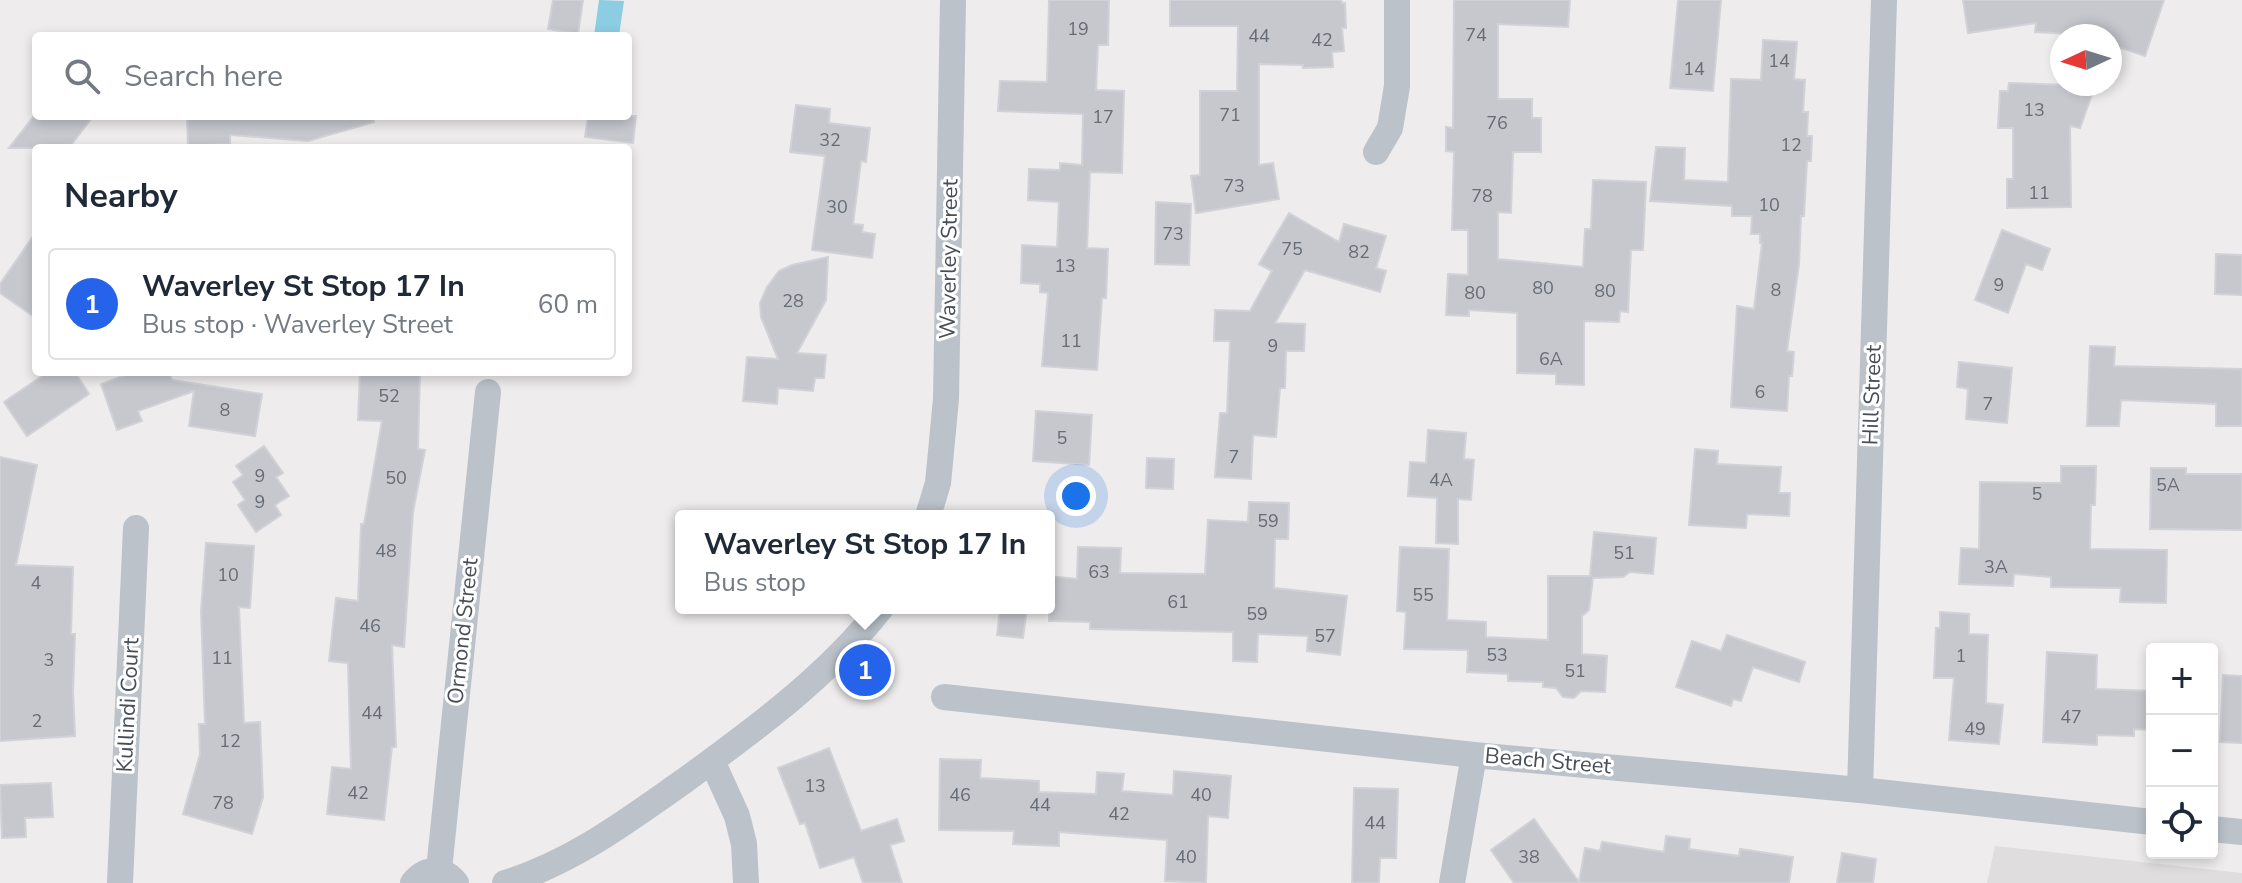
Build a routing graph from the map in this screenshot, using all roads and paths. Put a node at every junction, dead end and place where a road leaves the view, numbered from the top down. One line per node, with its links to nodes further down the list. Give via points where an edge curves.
1 (953, 0): 6 (street, Waverley Street, via 946,399 938,483)
2 (1397, 0): 4 (street, via 1397,86 1390,128)
3 (1884, 0): 12 (street, Hill Street)
4 (1376, 152)
5 (488, 392): 16 (street, Ormond Street)
6 (930, 510)
7 (136, 528): 17 (street, Kullindi Court)
8 (876, 614): 11 (street, via 822,672)
9 (944, 697): 10 (street, Beach Street)
10 (1474, 755): 12 (street, Beach Street); 21 (street)
11 (712, 761): 19 (street, via 579,852); 20 (street, via 737,816)
12 (1860, 790): 13 (street, Beach Street)
13 (2146, 821)
14 (2218, 830): 15 (street)
15 (2242, 832)
16 (448, 877): 18 (street, via 427,872)
17 (120, 883)
18 (413, 883)
19 (505, 883)
20 (746, 883)
21 (1452, 883)

